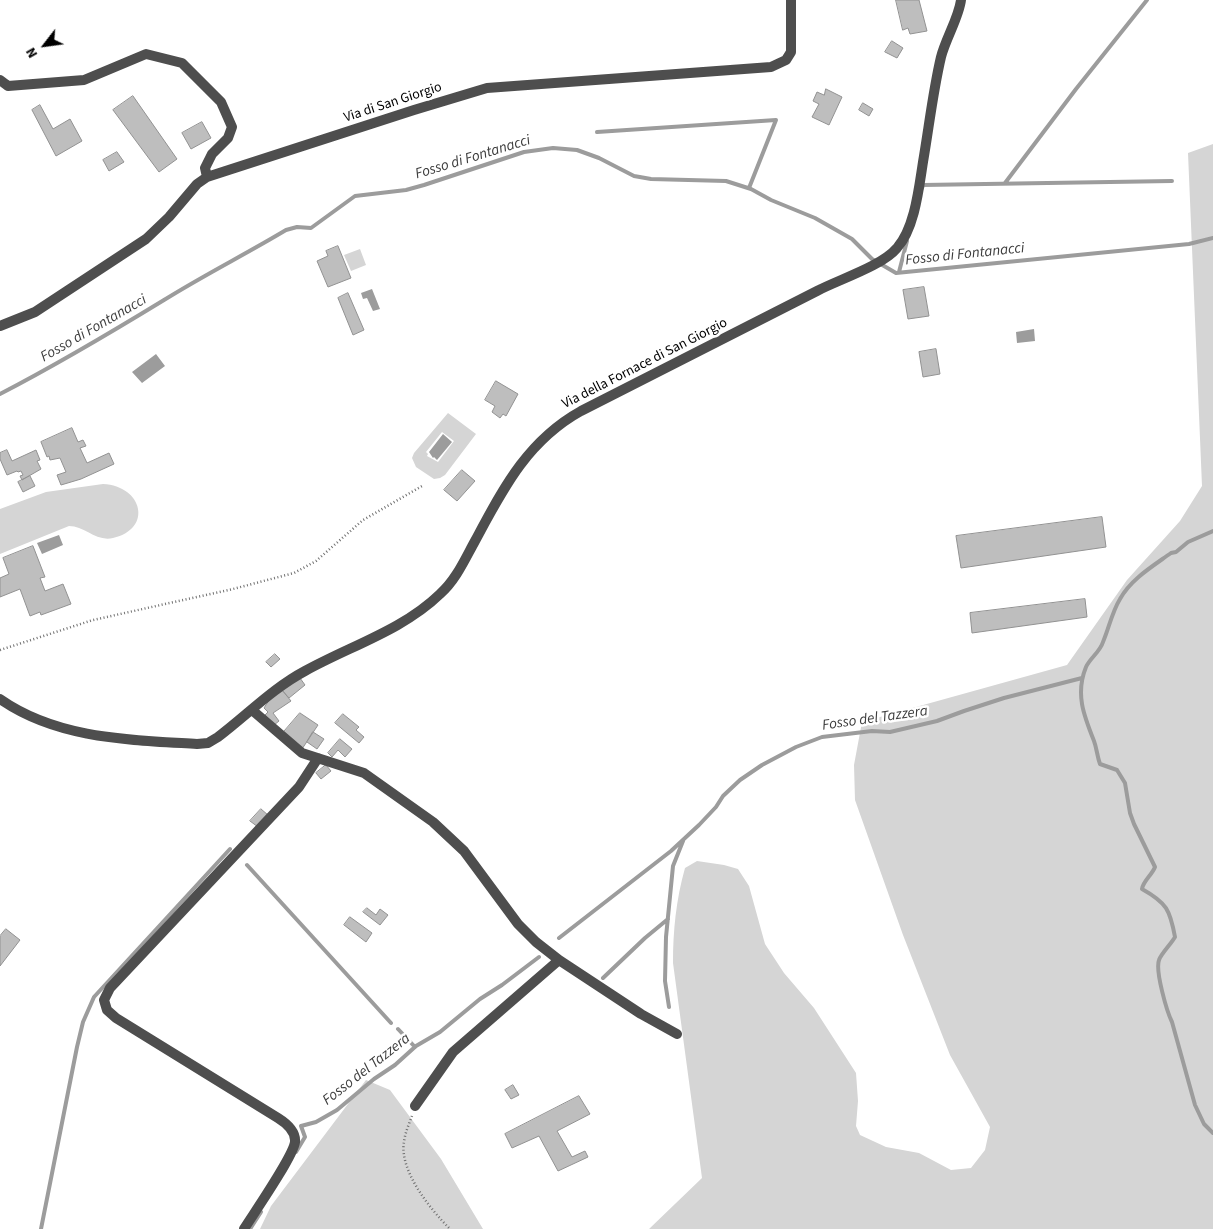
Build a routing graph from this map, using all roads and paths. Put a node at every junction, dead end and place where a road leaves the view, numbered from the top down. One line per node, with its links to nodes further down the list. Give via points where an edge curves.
1 (791, 0): 4 (street, Via di San Giorgio, via 789,56 772,67 487,88)
2 (961, 0): 9 (street, Via della Fornace di San Giorgio, via 941,58 912,216 902,241 892,253 563,422 536,446 517,469 454,578 435,599 386,630 297,676)
3 (0, 80): 4 (street, via 8,86 84,80 146,54 182,63 221,102 232,127 228,138 212,154 205,168)
4 (207, 177): 5 (street, Via di San Giorgio, via 146,239 35,312)
5 (0, 326)
6 (422, 486): 7 (path, via 363,520 316,560 294,573 93,620)
7 (0, 650)
8 (0, 699): 9 (street, Via della Fornace di San Giorgio, via 35,718 63,728 109,738 197,744 212,741)
9 (252, 710): 10 (street, via 292,746)
10 (318, 758): 11 (street, via 369,776 442,829 464,851 526,933); 14 (street, via 299,786 110,988 104,1000 116,1018 289,1126 295,1143 292,1150)
11 (559, 960): 12 (street); 13 (street, via 453,1052)
12 (677, 1034)
13 (415, 1106): 15 (path, via 404,1143 405,1159 426,1203)
14 (244, 1229)
15 (450, 1229)

